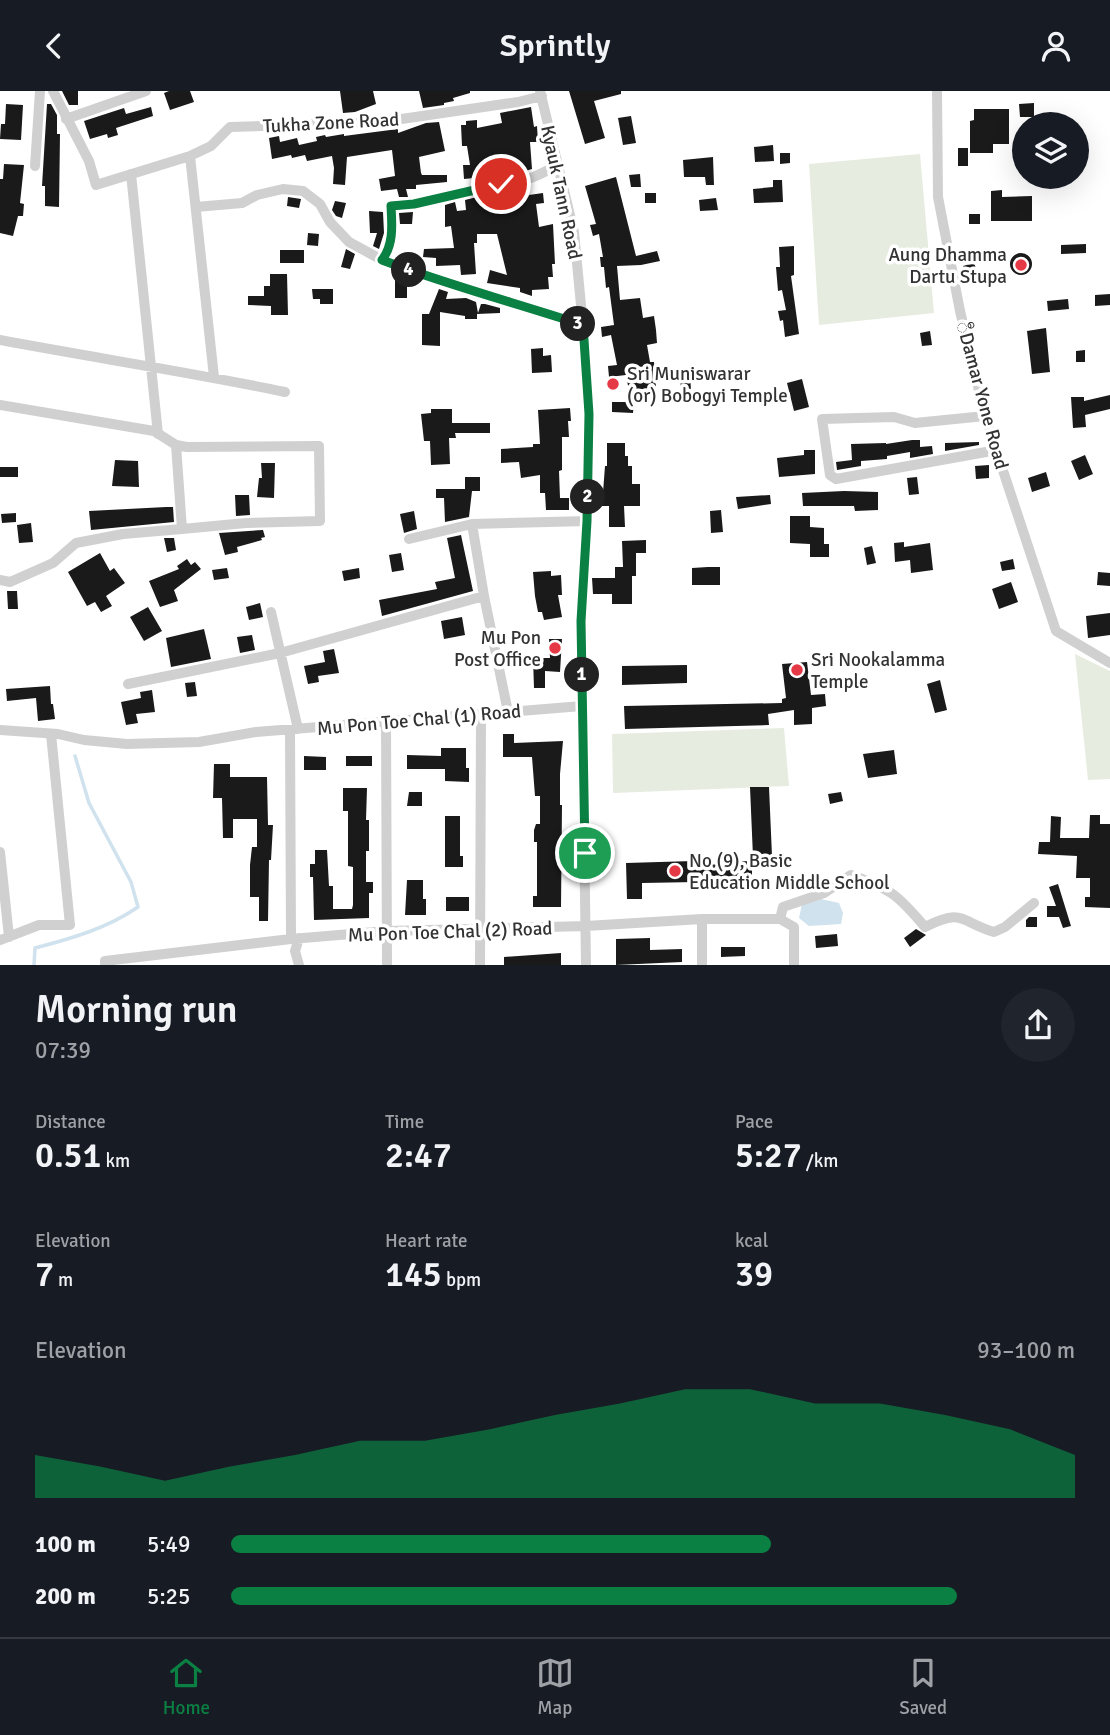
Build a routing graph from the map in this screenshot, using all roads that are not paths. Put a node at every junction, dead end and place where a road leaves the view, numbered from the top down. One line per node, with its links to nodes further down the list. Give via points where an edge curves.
1 (40, 91): 9 (street)
2 (53, 91): 6 (street)
3 (146, 91): 6 (street)
4 (937, 91): 19 (street, ီDamar Yone Road, via 938,197)
5 (541, 93): 7 (street, Tukha Zone Road, via 518,102 381,121 230,127 211,146); 8 (street, Kyauk Tann Road)
6 (66, 119): 10 (street, Tukha Zone Road, via 89,161 96,185)
7 (190, 156): 10 (street, Tukha Zone Road); 11 (street)
8 (558, 165): 12 (street, via 515,184 391,206 392,234); 13 (street, Kyauk Tann Road, via 574,232)
9 (36, 166)
10 (131, 174): 15 (street)
11 (195, 208): 12 (street, via 242,203 283,189 303,191 320,204 349,242); 16 (street)
12 (382, 260): 13 (street)
13 (583, 325): 23 (street, Kyauk Tann Road, via 589,414)
14 (0, 340): 15 (street)
15 (150, 368): 16 (street); 20 (street)
16 (214, 377): 17 (street)
17 (285, 392)
18 (0, 405): 20 (street)
19 (985, 416): 22 (street, ီDamar Yone Road); 22 (street, via 915,423 894,417 822,419 830,475 836,479)
20 (158, 434): 21 (street)
21 (176, 445): 25 (street); 25 (street, via 319,446 320,521)
22 (997, 450): 31 (street, ီDamar Yone Road, via 1056,631)
23 (587, 521): 24 (street); 33 (street, Kyauk Tann Road)
24 (472, 524): 26 (street); 28 (street)
25 (182, 529): 27 (street, via 76,543 52,563 10,582)
26 (409, 539)
27 (0, 580)
28 (484, 596): 30 (street); 34 (street)
29 (271, 612): 30 (street)
30 (280, 653): 32 (street); 37 (street)
31 (1110, 663)
32 (128, 684)
33 (582, 706): 34 (street, Mu Pon Toe Chal (1) Road); 44 (street, Kyauk Tann Road)
34 (508, 712): 35 (street, Mu Pon Toe Chal (1) Road)
35 (481, 715): 36 (street, Mu Pon Toe Chal (1) Road); 45 (street)
36 (387, 723): 37 (street, Mu Pon Toe Chal (1) Road); 46 (street)
37 (294, 729): 39 (street, Mu Pon Toe Chal (1) Road, via 199,742 127,744); 48 (street)
38 (0, 730): 39 (street, Mu Pon Toe Chal (1) Road)
39 (51, 733): 47 (street, via 70,926 39,925)
40 (0, 852): 47 (street)
41 (1034, 903): 43 (street, via 994,932 958,916 943,917 925,927 883,886 851,875 824,893 783,907)
42 (702, 919): 43 (street, Mu Pon Toe Chal (2) Road); 44 (street, Mu Pon Toe Chal (2) Road); 56 (street)
43 (780, 919): 57 (street, Mu Pon Toe Chal (2) Road, via 794,927)
44 (586, 926): 45 (street, Mu Pon Toe Chal (2) Road); 55 (street, Kyauk Tann Road)
45 (480, 929): 46 (street, Mu Pon Toe Chal (2) Road); 54 (street)
46 (387, 931): 48 (street, Mu Pon Toe Chal (2) Road); 53 (street)
47 (5, 938)
48 (295, 939): 49 (street, Mu Pon Toe Chal (2) Road); 52 (street)
49 (191, 953): 50 (street, Mu Pon Toe Chal (2) Road); 51 (street)
50 (105, 963)
51 (191, 965)
52 (299, 965)
53 (387, 965)
54 (480, 965)
55 (586, 965)
56 (702, 965)
57 (794, 965)

